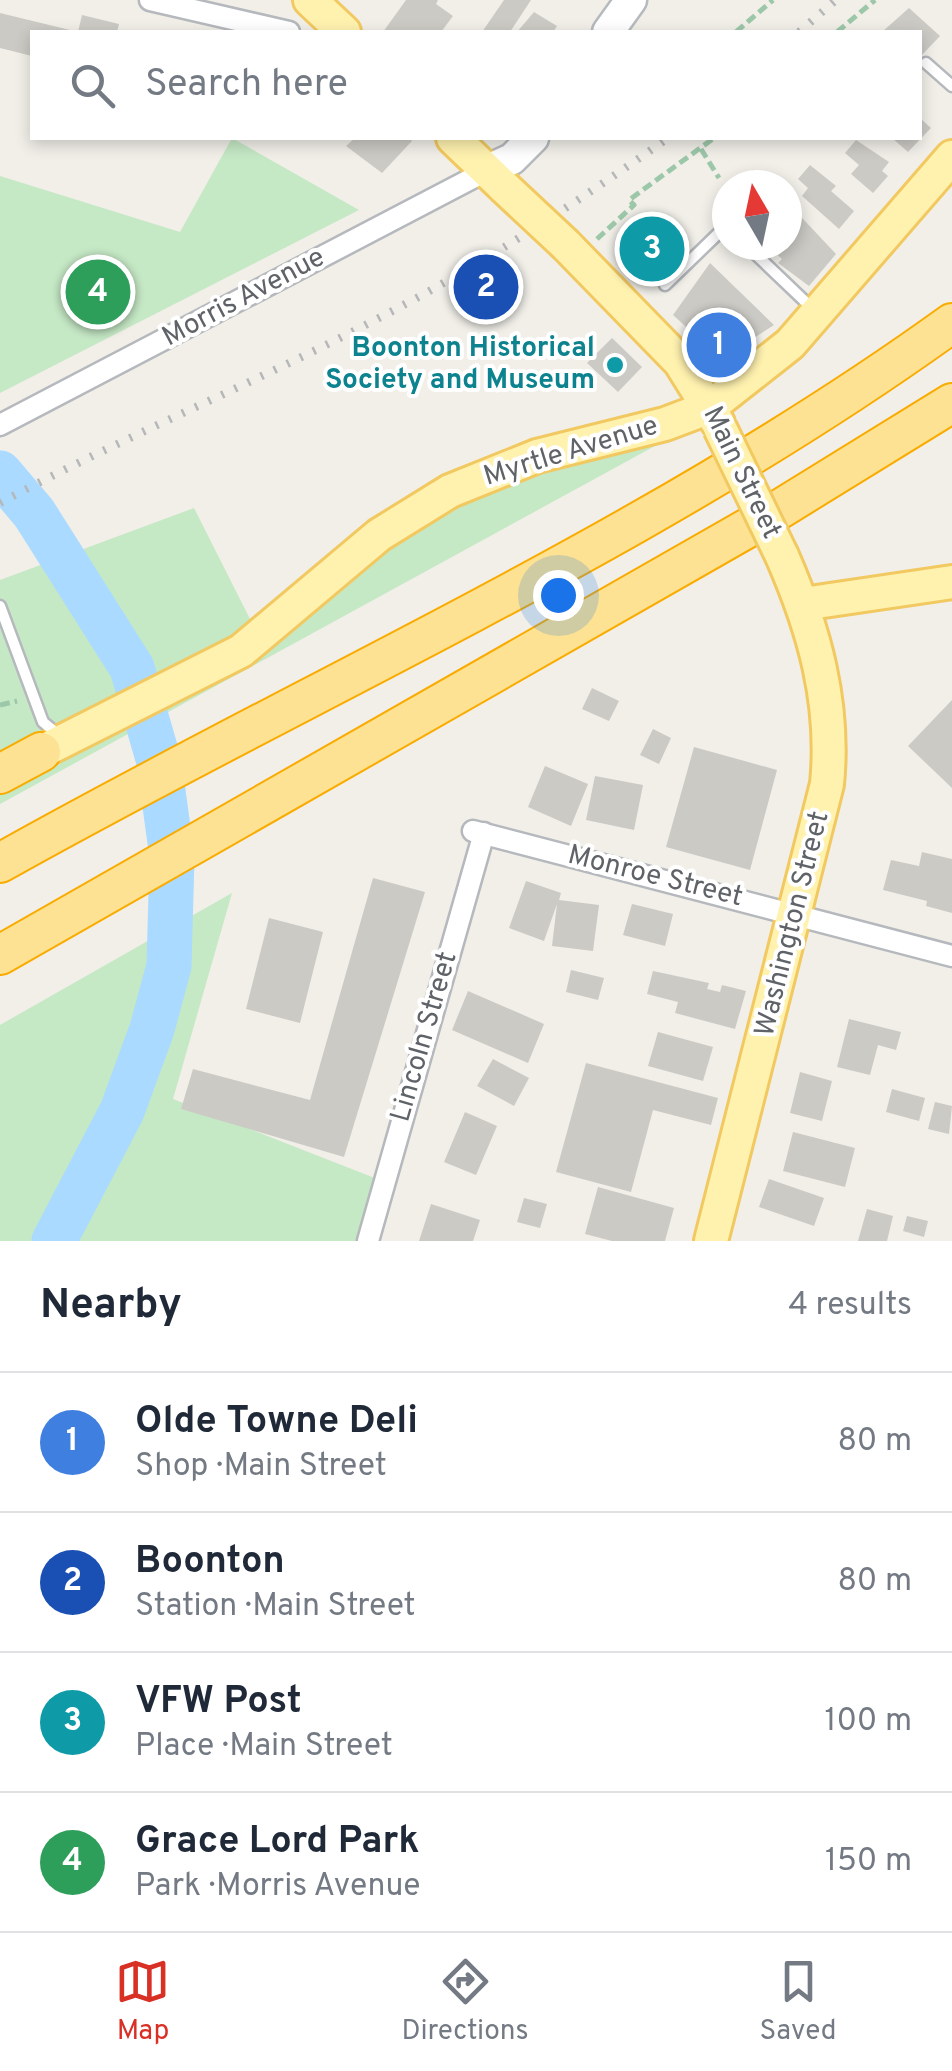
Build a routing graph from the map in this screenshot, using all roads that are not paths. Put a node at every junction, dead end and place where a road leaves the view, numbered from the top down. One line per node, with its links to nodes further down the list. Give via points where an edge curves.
1 (150, 0): 4 (street)
2 (310, 0): 5 (main road)
3 (631, 0): 6 (street)
4 (280, 30)
5 (342, 30)
6 (609, 30)
7 (926, 63): 8 (lane)
8 (952, 86)
9 (455, 140): 12 (main road, Main Street)
10 (532, 140): 12 (street)
11 (952, 157): 16 (main road, Myrtle Avenue)
12 (496, 178): 19 (main road, Main Street, bridge, via 581,243); 20 (street, Morris Avenue)
13 (712, 240): 15 (lane)
14 (762, 260): 16 (lane)
15 (665, 285)
16 (819, 314): 19 (main road, Myrtle Avenue)
17 (952, 323): 29 (highway, via 720,474)
18 (952, 403): 22 (highway)
19 (715, 417): 24 (main road, Main Street, bridge); 26 (main road, Myrtle Avenue, via 537,456 450,491 379,535 277,624 202,672)
20 (0, 426)
21 (952, 431): 22 (highway)
22 (686, 563): 31 (highway)
23 (952, 582): 24 (main road)
24 (803, 604): 30 (main road, Washington Street, via 822,675 830,749)
25 (0, 606): 26 (lane)
26 (53, 747): 27 (highway)
27 (0, 774)
28 (478, 832): 30 (street, Monroe Street); 33 (street, Lincoln Street)
29 (0, 864)
30 (796, 913): 32 (street, Monroe Street); 34 (main road, Washington Street)
31 (0, 954)
32 (952, 956)
33 (368, 1241)
34 (711, 1241)

